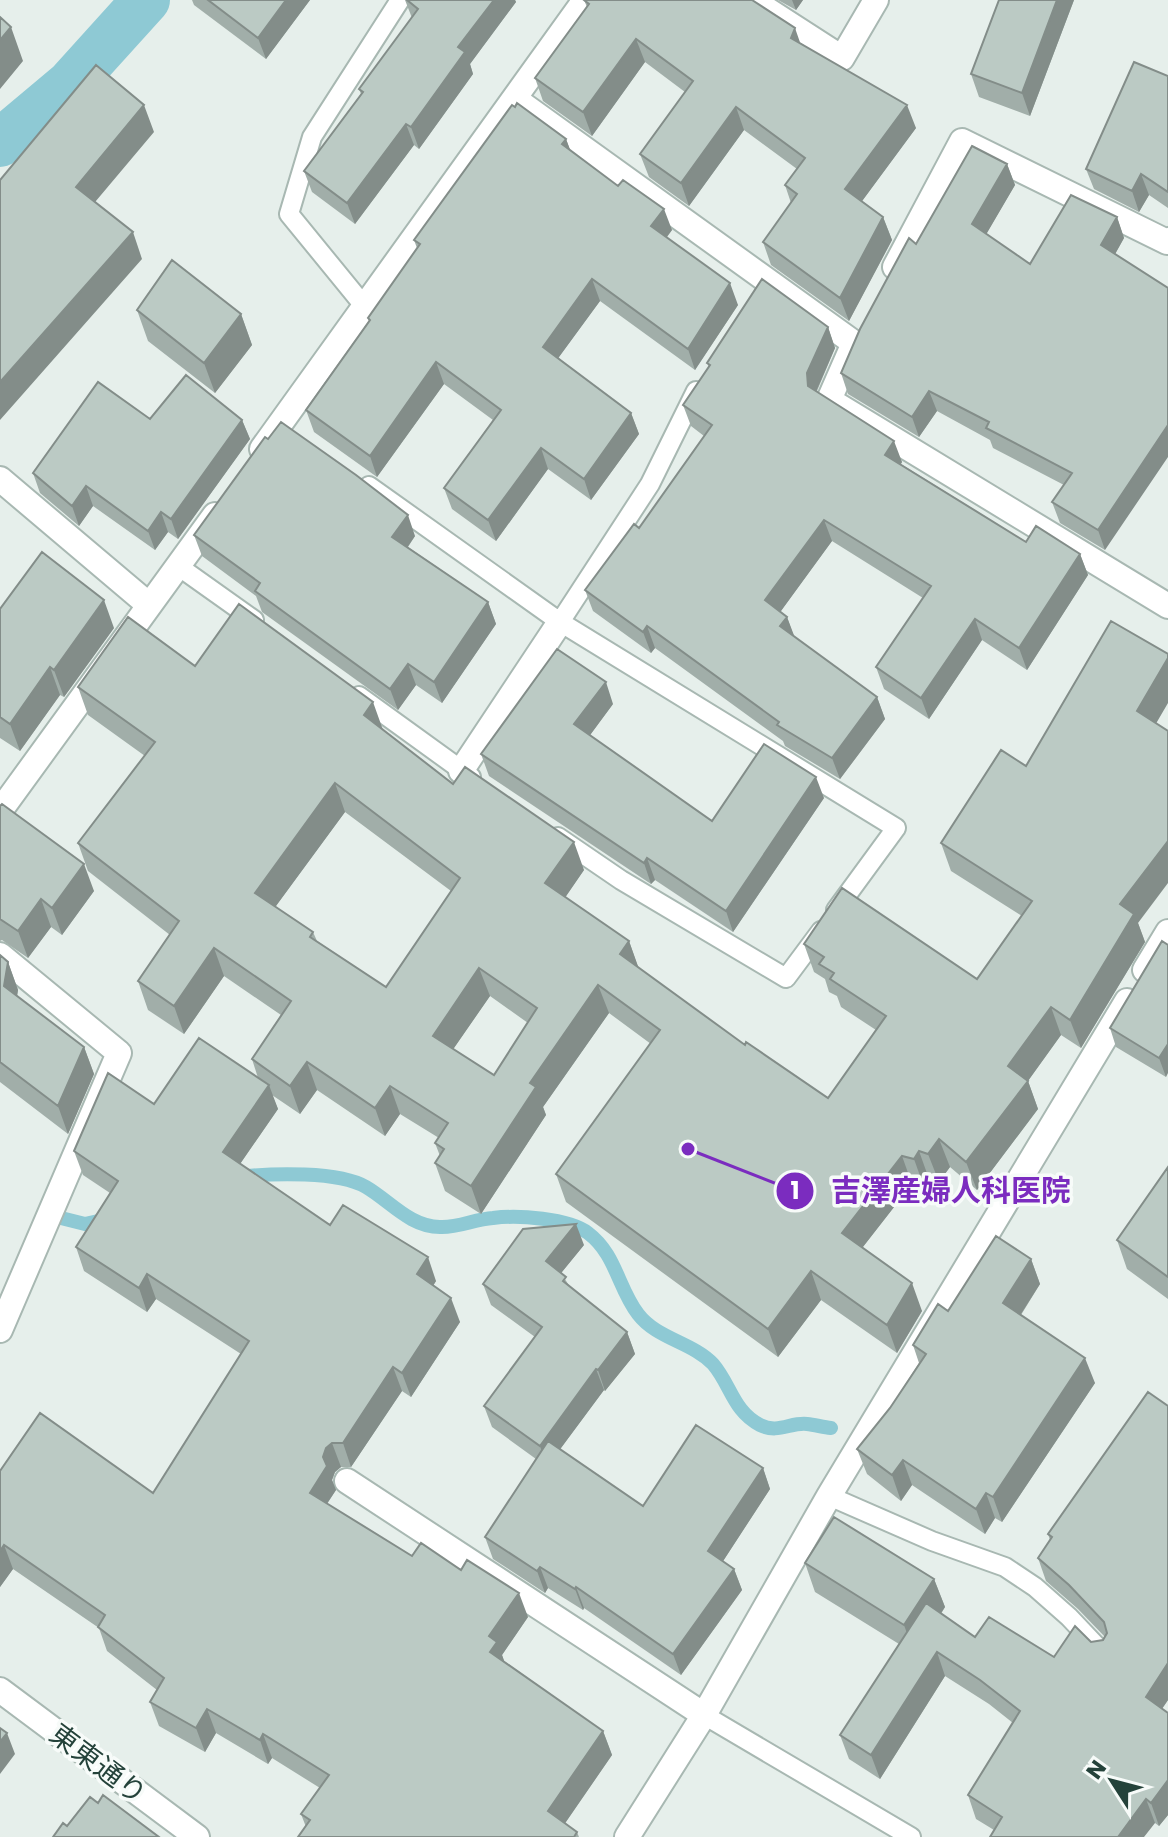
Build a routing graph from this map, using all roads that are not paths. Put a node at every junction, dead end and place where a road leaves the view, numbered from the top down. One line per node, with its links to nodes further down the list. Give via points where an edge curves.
1 (400, 0): 8 (lane, via 312,137 289,214)
2 (585, 0): 5 (street)
3 (752, 0): 4 (street, via 842,58)
4 (876, 0)
5 (515, 99): 8 (street); 10 (street, via 763,289)
6 (1168, 240): 7 (street, via 962,141)
7 (883, 289)
8 (365, 307): 12 (street, via 287,428)
9 (868, 316): 10 (street)
10 (854, 343): 18 (street, via 829,400)
11 (708, 373): 19 (lane, via 650,484)
12 (253, 462)
13 (357, 478): 19 (lane)
14 (0, 479): 17 (street)
15 (225, 501): 16 (street)
16 (178, 566): 17 (street); 20 (lane)
17 (149, 605): 24 (street)
18 (1168, 606)
19 (560, 622): 22 (street); 25 (lane, via 896,828 786,978)
20 (268, 631)
21 (345, 687): 22 (lane)
22 (461, 771): 23 (lane)
23 (486, 788)
24 (0, 811)
25 (547, 830)
26 (1168, 932): 30 (street)
27 (0, 955): 28 (street, via 119,1053)
28 (0, 1330)
29 (347, 1481): 33 (street)
30 (829, 1496): 31 (lane, via 1005,1567 1035,1587); 33 (street)
31 (1104, 1654)
32 (0, 1690): 34 (street, 東東通り)
33 (704, 1715): 35 (street); 36 (lane)
34 (197, 1837)
35 (627, 1837)
36 (911, 1837)

